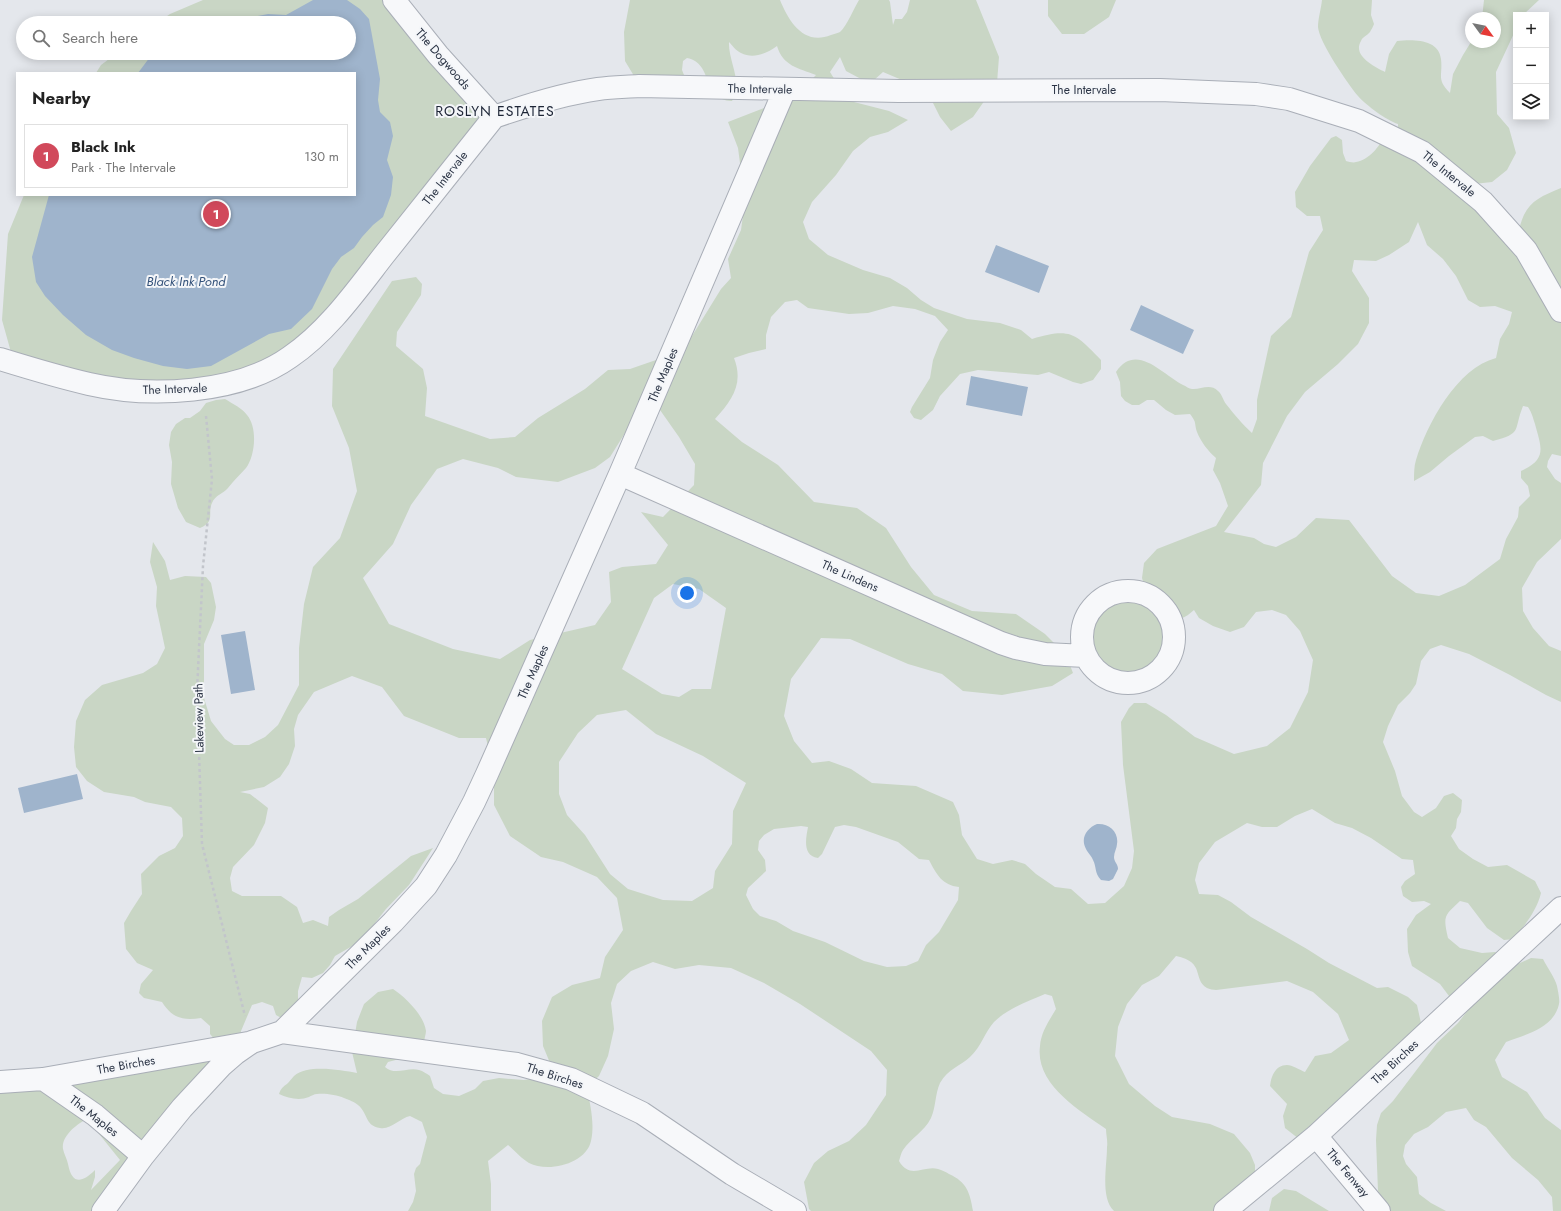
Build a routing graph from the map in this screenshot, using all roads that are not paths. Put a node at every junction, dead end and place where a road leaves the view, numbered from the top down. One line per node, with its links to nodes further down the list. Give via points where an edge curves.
1 (394, 0): 3 (street, The Dogwoods, via 438,55)
2 (785, 90): 3 (street, The Intervale, via 639,86 600,89 561,96); 4 (street, The Intervale, via 1160,90 1256,94 1289,99 1359,121 1422,152 1483,202 1526,250); 6 (street, The Maples)
3 (494, 117): 5 (street, The Intervale, via 348,301 312,339 289,358 267,370 236,382 204,389 147,391 98,385)
4 (1561, 311)
5 (0, 359)
6 (620, 474): 7 (street, The Lindens, via 1001,643 1045,654); 9 (street, The Maples, via 474,802 446,855 426,886 393,922)
7 (1086, 656): 7 (street, via 1092,666 1110,679 1130,683 1140,682 1154,675 1168,659 1174,638 1166,610 1156,600 1143,593 1121,592 1101,600 1090,610 1084,625 1082,641)
8 (1561, 908): 13 (street, The Birches)
9 (282, 1032): 10 (street, The Maples); 16 (street, The Birches, via 517,1064 571,1079 642,1113 732,1174)
10 (252, 1042): 11 (street, The Birches); 14 (street, The Maples, via 204,1084)
11 (43, 1079): 12 (street, The Birches); 14 (street, The Maples, via 95,1115)
12 (0, 1082)
13 (1316, 1136): 17 (street, The Birches); 18 (street, The Fenway)
14 (143, 1156): 15 (street, The Maples)
15 (103, 1211)
16 (795, 1211)
17 (1226, 1211)
18 (1379, 1211)

